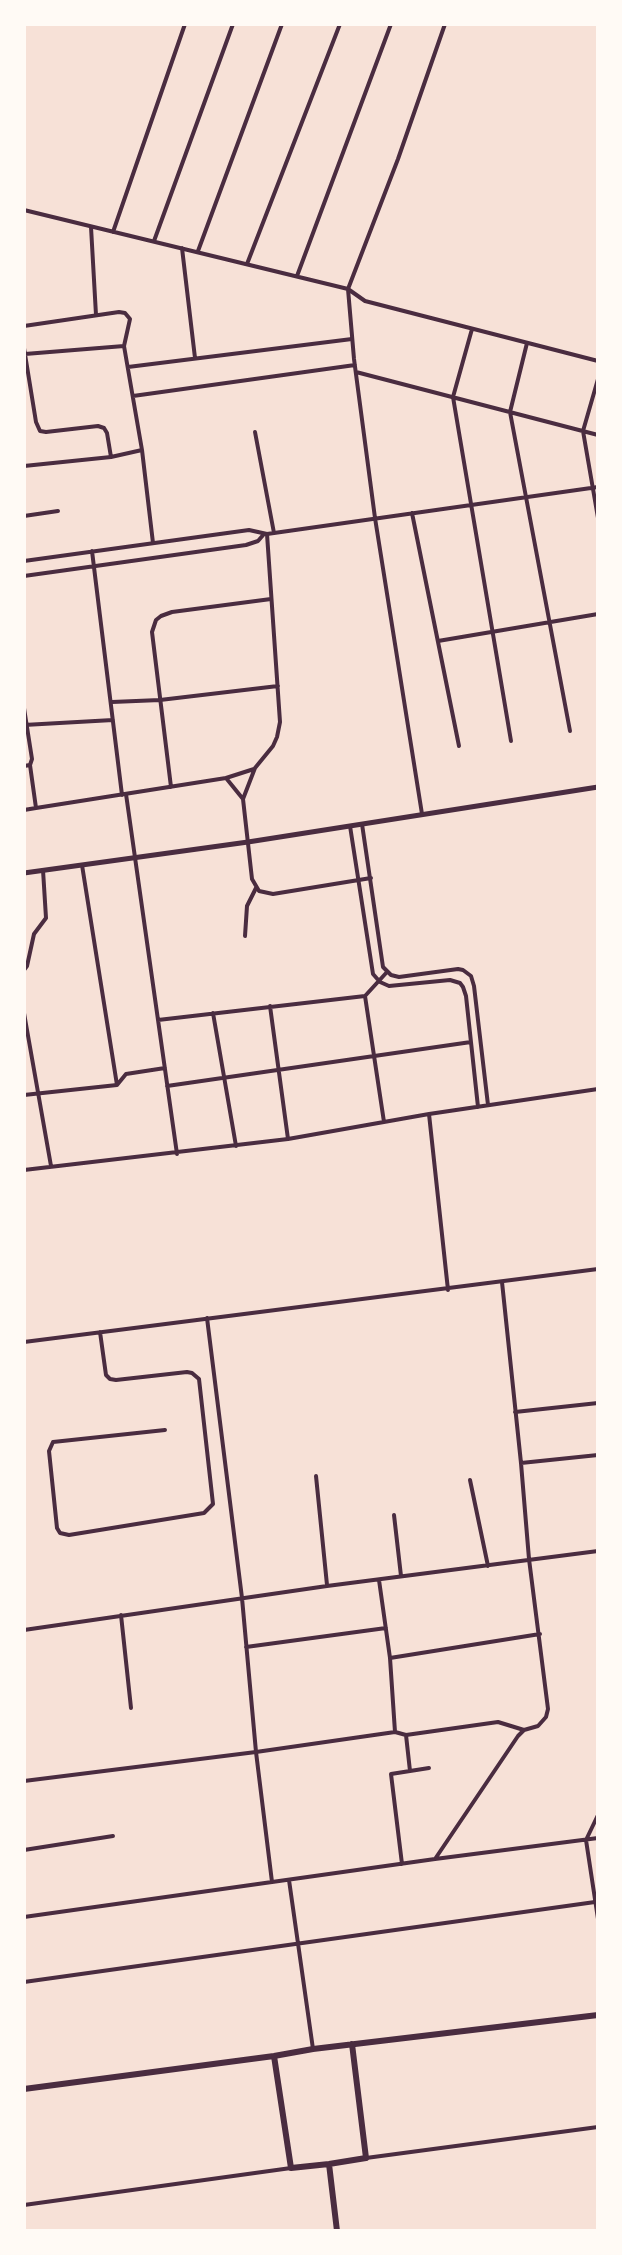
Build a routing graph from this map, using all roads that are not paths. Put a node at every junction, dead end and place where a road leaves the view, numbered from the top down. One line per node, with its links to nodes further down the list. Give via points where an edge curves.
1 (185, 24): 9 (street)
2 (232, 24): 10 (street)
3 (282, 24): 12 (street)
4 (340, 24): 13 (street)
5 (391, 24): 14 (street)
6 (445, 24): 15 (street)
7 (24, 210): 8 (street)
8 (91, 227): 9 (street); 16 (street)
9 (113, 232): 10 (street)
10 (154, 242): 11 (street)
11 (182, 248): 12 (street); 24 (street)
12 (198, 251): 13 (street)
13 (247, 264): 14 (street)
14 (297, 276): 15 (street)
15 (348, 289): 18 (street, via 365,301); 19 (street)
16 (96, 315): 17 (street); 21 (street, via 125,313 130,319)
17 (24, 326)
18 (472, 329): 20 (street); 31 (street)
19 (352, 339): 24 (street); 26 (street)
20 (527, 343): 25 (street); 32 (street)
21 (124, 346): 23 (street); 27 (street)
22 (24, 348): 23 (street)
23 (25, 354): 37 (street, via 40,431 104,428)
24 (195, 358): 27 (street)
25 (598, 361)
26 (355, 365): 28 (street); 30 (street)
27 (128, 367): 30 (street)
28 (356, 372): 31 (street); 45 (street)
29 (598, 379): 33 (street)
30 (133, 396): 36 (street)
31 (453, 397): 32 (street); 41 (street)
32 (510, 412): 33 (street); 40 (street)
33 (583, 431): 35 (street); 39 (street)
34 (255, 432): 47 (street)
35 (598, 435)
36 (142, 450): 37 (street); 49 (street)
37 (111, 457): 38 (street)
38 (24, 466)
39 (595, 487): 40 (street); 46 (street)
40 (525, 497): 41 (street); 56 (street)
41 (471, 505): 43 (street); 57 (street)
42 (58, 511): 44 (street)
43 (412, 513): 45 (street); 58 (street)
44 (24, 516)
45 (375, 518): 47 (street); 78 (street)
46 (598, 518)
47 (274, 532): 48 (street)
48 (266, 534): 49 (street, via 249,530); 52 (street, via 246,545); 54 (street)
49 (153, 543): 50 (street)
50 (92, 551): 51 (street); 52 (street)
51 (24, 561)
52 (94, 567): 53 (street); 61 (street)
53 (24, 576)
54 (271, 598): 59 (street); 60 (street, via 160,616 152,632)
55 (598, 614): 56 (street)
56 (549, 621): 57 (street); 65 (street)
57 (492, 631): 58 (street); 66 (street)
58 (438, 641): 67 (street)
59 (278, 686): 60 (street); 70 (street, via 278,737)
60 (160, 700): 61 (street); 72 (street)
61 (112, 702): 63 (street)
62 (24, 708): 64 (street)
63 (113, 720): 64 (street); 74 (street)
64 (25, 725): 68 (street)
65 (570, 731)
66 (512, 741)
67 (459, 746)
68 (30, 765): 69 (street); 76 (street)
69 (24, 766)
70 (255, 768): 71 (street); 75 (street)
71 (226, 778): 72 (street); 75 (street)
72 (171, 787): 74 (street)
73 (598, 787): 78 (main road)
74 (124, 794): 76 (street); 82 (street)
75 (243, 799): 81 (street)
76 (36, 808): 77 (street)
77 (24, 810)
78 (422, 814): 79 (main road)
79 (362, 824): 80 (main road); 86 (street)
80 (350, 825): 81 (main road); 87 (street)
81 (248, 842): 82 (main road); 88 (street)
82 (135, 859): 83 (main road); 97 (street)
83 (82, 865): 84 (main road); 103 (street)
84 (43, 870): 85 (main road); 90 (street, via 46,918 34,934)
85 (24, 873)
86 (370, 878): 87 (street); 91 (street, via 381,961)
87 (357, 880): 88 (street, via 268,894); 92 (street, via 372,970)
88 (256, 888): 89 (street, via 247,906)
89 (245, 936)
90 (24, 970)
91 (387, 972): 92 (street); 108 (street, via 399,977 458,969 468,972 474,986)
92 (380, 982): 93 (street); 98 (street, via 393,987 450,980 460,983 465,991)
93 (365, 996): 94 (street); 99 (street)
94 (270, 1006): 96 (street); 101 (street)
95 (24, 1012): 106 (street)
96 (213, 1013): 97 (street); 102 (street)
97 (158, 1020): 100 (street)
98 (471, 1042): 99 (street); 109 (street)
99 (375, 1057): 101 (street); 111 (street)
100 (165, 1068): 103 (street, via 126,1074); 104 (street)
101 (279, 1071): 102 (street); 112 (street)
102 (224, 1077): 104 (street); 113 (street)
103 (117, 1085): 106 (street)
104 (167, 1086): 114 (street)
105 (598, 1089): 108 (street)
106 (39, 1093): 107 (street); 115 (street)
107 (24, 1095)
108 (488, 1105): 109 (street)
109 (478, 1107): 110 (street)
110 (429, 1114): 111 (street); 119 (street)
111 (384, 1122): 112 (street)
112 (288, 1139): 113 (street)
113 (236, 1146): 114 (street)
114 (177, 1154): 115 (street)
115 (51, 1166): 116 (street)
116 (24, 1170)
117 (598, 1269): 118 (street)
118 (502, 1282): 119 (street); 124 (street)
119 (447, 1290): 120 (street)
120 (207, 1318): 121 (street); 137 (street)
121 (100, 1332): 122 (street); 125 (street, via 106,1375 110,1379 187,1372 199,1379 213,1504 204,1513 69,1535 60,1533 49,1451 53,1442)
122 (24, 1342)
123 (598, 1403): 124 (street)
124 (515, 1412): 127 (street)
125 (165, 1430)
126 (598, 1455): 127 (street)
127 (521, 1463): 132 (street)
128 (316, 1476): 136 (street)
129 (470, 1480): 133 (street)
130 (394, 1515): 134 (street)
131 (598, 1551): 132 (street)
132 (529, 1559): 133 (street); 141 (street)
133 (488, 1566): 134 (street)
134 (401, 1576): 135 (street)
135 (379, 1580): 136 (street); 139 (street)
136 (327, 1586): 137 (street)
137 (242, 1598): 138 (street); 142 (street)
138 (121, 1615): 140 (street); 144 (street)
139 (386, 1628): 142 (street); 143 (street)
140 (24, 1630)
141 (540, 1634): 143 (street); 145 (street, via 548,1709 538,1726)
142 (246, 1647): 148 (street)
143 (390, 1658): 146 (street)
144 (131, 1708)
145 (524, 1730): 147 (street, via 498,1722); 157 (street)
146 (395, 1732): 147 (street); 148 (street)
147 (406, 1734): 150 (street)
148 (256, 1752): 151 (street); 160 (street)
149 (429, 1768): 150 (street)
150 (410, 1771): 158 (street, via 391,1774)
151 (24, 1781)
152 (598, 1815): 155 (street)
153 (113, 1836): 156 (street)
154 (598, 1839): 155 (street)
155 (586, 1840): 157 (street); 161 (street)
156 (24, 1850)
157 (435, 1859): 158 (street)
158 (402, 1864): 159 (street)
159 (289, 1880): 160 (street); 164 (street)
160 (272, 1882): 162 (street)
161 (595, 1902): 163 (street); 164 (street)
162 (24, 1917)
163 (598, 1919)
164 (299, 1945): 165 (street); 168 (street)
165 (24, 1982)
166 (598, 2015): 167 (main road)
167 (352, 2044): 168 (main road); 172 (main road)
168 (313, 2049): 169 (main road)
169 (274, 2056): 170 (main road); 174 (main road)
170 (24, 2089)
171 (598, 2127): 172 (street)
172 (366, 2158): 173 (main road)
173 (328, 2164): 174 (main road); 176 (main road)
174 (291, 2168): 175 (street)
175 (24, 2205)
176 (337, 2231)

